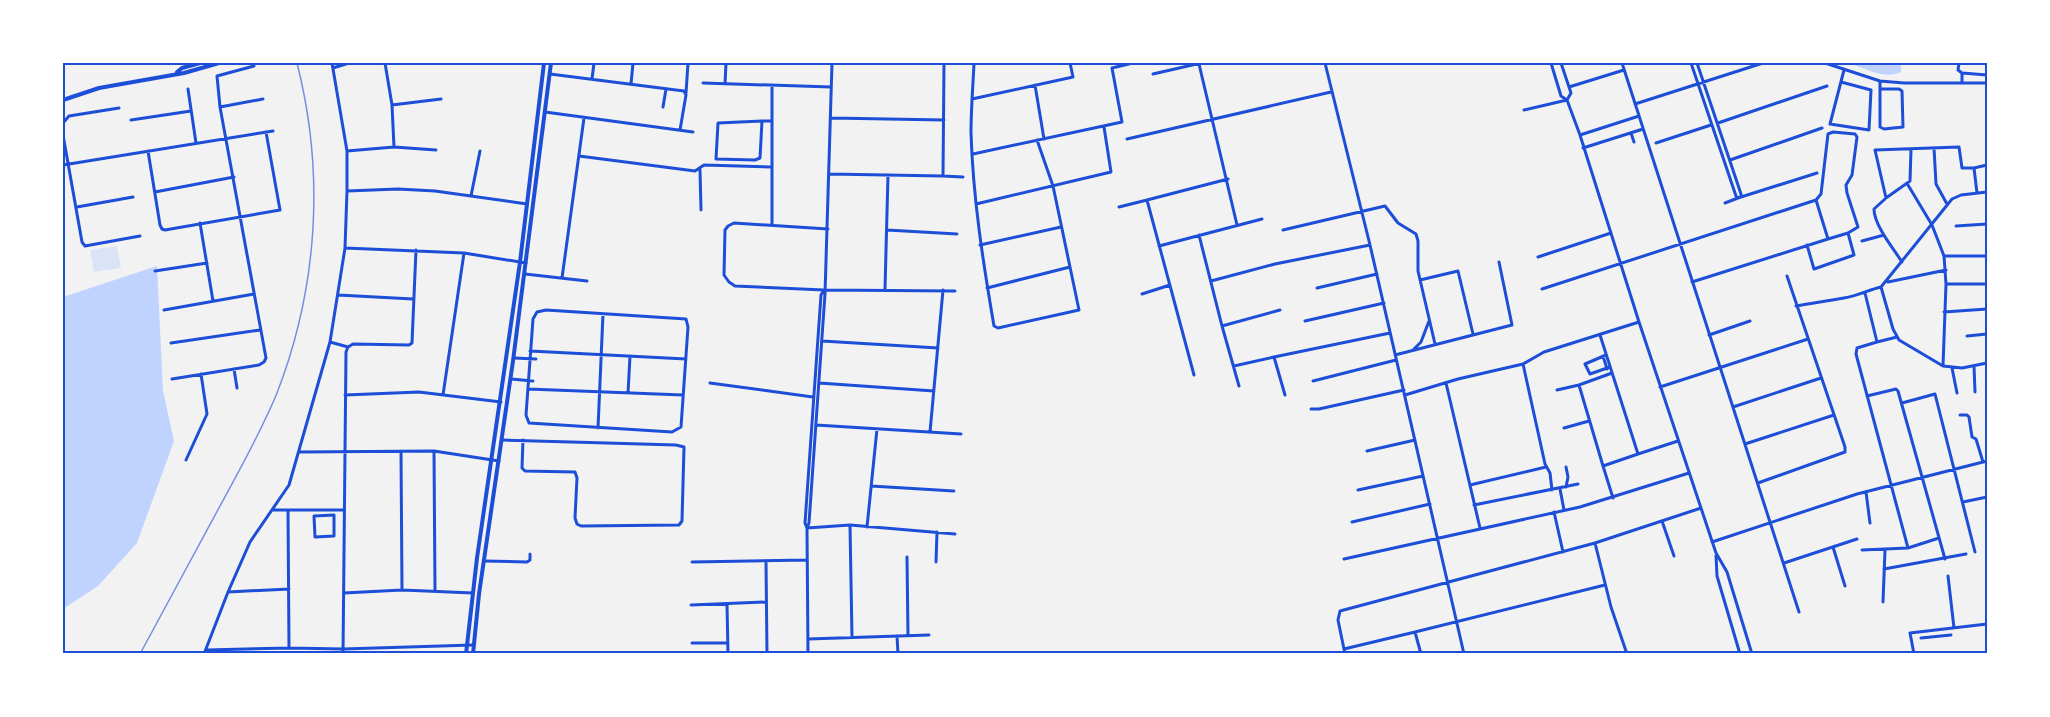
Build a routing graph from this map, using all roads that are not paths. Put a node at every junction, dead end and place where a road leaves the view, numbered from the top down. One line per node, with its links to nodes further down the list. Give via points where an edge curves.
1 (200, 63): 30 (street)
2 (219, 63): 30 (street)
3 (350, 63): 26 (street)
4 (385, 63): 61 (street)
5 (544, 63): 133 (street)
6 (551, 63): 31 (street)
7 (594, 63): 35 (street)
8 (633, 63): 42 (street)
9 (688, 63): 54 (street)
10 (726, 63): 43 (street)
11 (832, 63): 48 (street)
12 (944, 63): 73 (street)
13 (974, 63): 57 (street)
14 (1070, 63): 46 (street, via 1073,77)
15 (1133, 63): 79 (street, via 1112,68 1122,122)
16 (1200, 63): 32 (street); 71 (street)
17 (1325, 63): 53 (street)
18 (1551, 63): 59 (street, via 1561,96)
19 (1561, 63): 49 (street)
20 (1622, 63): 28 (street)
21 (1691, 63): 44 (street)
22 (1697, 63): 37 (street)
23 (1763, 63): 37 (street)
24 (1825, 63): 29 (street)
25 (1959, 63): 33 (street)
26 (332, 65): 101 (street)
27 (254, 66): 62 (street, via 216,76)
28 (1624, 70): 49 (street); 60 (street)
29 (1844, 70): 36 (street); 38 (street)
30 (176, 73): 58 (street, via 99,88)
31 (550, 74): 35 (street); 67 (street)
32 (1152, 74)
33 (1962, 74): 34 (street); 39 (street)
34 (1987, 75)
35 (592, 79): 42 (street)
36 (1880, 81): 39 (street); 51 (street)
37 (1704, 82): 44 (street); 77 (street)
38 (1841, 82): 38 (street, via 1830,124 1869,130 1871,90)
39 (1962, 82): 41 (street)
40 (703, 83): 43 (street)
41 (1987, 83)
42 (631, 84): 50 (street)
43 (725, 84): 45 (street)
44 (1698, 84): 60 (street); 78 (street)
45 (772, 85): 48 (street); 75 (street)
46 (1035, 86): 57 (street); 90 (street)
47 (1827, 86): 77 (street)
48 (831, 87): 70 (street)
49 (1569, 87): 59 (street)
50 (666, 88): 54 (street); 63 (street)
51 (1880, 89): 51 (street, via 1902,91 1903,127 1880,127)
52 (188, 90): 66 (street)
53 (1331, 92): 71 (street); 139 (street)
54 (686, 93): 82 (street)
55 (263, 99): 62 (street)
56 (441, 99): 61 (street)
57 (972, 99): 104 (street)
58 (63, 100)
59 (1567, 100): 65 (street); 88 (street)
60 (1635, 104): 68 (street)
61 (392, 105): 96 (street)
62 (220, 107): 89 (street)
63 (663, 107)
64 (119, 108): 76 (street, via 69,116)
65 (1524, 110)
66 (191, 111): 72 (street); 95 (street)
67 (545, 112): 69 (street); 176 (street)
68 (1639, 116): 81 (street); 88 (street)
69 (584, 118): 82 (street); 105 (street)
70 (831, 118): 73 (street); 114 (street)
71 (1213, 119): 91 (street); 119 (street)
72 (131, 120)
73 (944, 120): 116 (street)
74 (762, 121): 74 (street, via 718,123 716,159 760,158); 75 (street)
75 (771, 121): 110 (street)
76 (63, 123)
77 (1717, 123): 78 (street); 106 (street)
78 (1712, 125): 94 (street); 128 (street, via 1736,196)
79 (1104, 126): 90 (street); 121 (street, via 1111,172)
80 (1822, 128): 106 (street)
81 (1643, 129): 86 (street); 162 (street)
82 (680, 130): 85 (street)
83 (273, 131): 84 (street)
84 (266, 132): 89 (street); 140 (street, via 280,210)
85 (693, 132)
86 (1631, 133): 93 (street); 97 (street)
87 (63, 135): 107 (street)
88 (1580, 135): 97 (street)
89 (226, 138): 95 (street); 117 (street)
90 (1044, 139): 92 (street)
91 (1127, 139)
92 (1037, 140): 104 (street); 121 (street)
93 (1634, 142)
94 (1656, 143)
95 (196, 144): 103 (street)
96 (394, 147): 99 (street); 101 (street)
97 (1583, 148): 152 (street)
98 (1934, 148): 100 (street); 111 (street, via 1959,147 1962,168); 135 (street, via 1936,184)
99 (436, 150)
100 (1911, 150): 120 (street); 129 (street, via 1875,150)
101 (347, 151): 122 (street)
102 (480, 151): 126 (street)
103 (148, 152): 107 (street); 123 (street)
104 (973, 154): 134 (street)
105 (579, 156): 112 (street); 183 (street)
106 (1730, 160): 128 (street)
107 (69, 164): 108 (street); 136 (street)
108 (63, 165)
109 (1987, 165): 111 (street)
110 (771, 167): 112 (street, via 704,165); 144 (street)
111 (1974, 168): 125 (street)
112 (700, 169): 138 (street)
113 (1816, 173): 128 (street)
114 (829, 174): 115 (street); 149 (street)
115 (888, 175): 116 (street); 150 (street)
116 (943, 176): 118 (street)
117 (234, 177): 123 (street); 140 (street)
118 (963, 177)
119 (1228, 179): 130 (street); 145 (street)
120 (1908, 184): 129 (street); 146 (street)
121 (1053, 186): 134 (street); 148 (street)
122 (348, 191): 126 (street, via 407,190); 165 (street)
123 (155, 192): 142 (street, via 162,229)
124 (1987, 192): 125 (street)
125 (1977, 193): 135 (street, via 1961,195)
126 (471, 196): 133 (street)
127 (133, 197): 136 (street)
128 (1740, 198): 132 (street)
129 (1886, 198): 155 (street, via 1874,209)
130 (1147, 200): 137 (street); 164 (street)
131 (1816, 200): 153 (street, via 1821,194 1828,134 1856,135 1852,175 1846,185 1858,227); 158 (street); 162 (street)
132 (1725, 203)
133 (528, 204): 171 (street)
134 (976, 204): 161 (street)
135 (1947, 204): 146 (street)
136 (77, 207): 157 (street, via 85,246)
137 (1119, 207)
138 (701, 210)
139 (1362, 212): 151 (street); 160 (street); 184 (street, via 1385,206 1398,223 1416,234)
140 (240, 216): 142 (street); 200 (street)
141 (1262, 219): 145 (street)
142 (200, 223): 174 (street)
143 (1987, 224): 147 (street)
144 (772, 225): 149 (street); 197 (street, via 734,223 724,231 724,275 729,282 735,286)
145 (1237, 225): 156 (street)
146 (1932, 225): 168 (street); 173 (street)
147 (1956, 226)
148 (1062, 227): 161 (street); 177 (street)
149 (828, 229): 197 (street)
150 (887, 230): 154 (street); 195 (street)
151 (1283, 230)
152 (1611, 233): 170 (street); 175 (street)
153 (1848, 233): 158 (street); 163 (street, via 1854,255 1817,269 1813,268)
154 (957, 234)
155 (1884, 234): 159 (street); 173 (street)
156 (1199, 235): 164 (street); 186 (street)
157 (140, 236)
158 (1828, 239): 163 (street)
159 (1862, 241)
160 (1370, 244): 181 (street); 186 (street)
161 (980, 245): 193 (street)
162 (1682, 245): 175 (street); 187 (street)
163 (1807, 245): 187 (street)
164 (1159, 246): 191 (street)
165 (345, 248): 166 (street); 203 (street)
166 (416, 250): 167 (street); 204 (street)
167 (464, 253): 171 (street); 283 (street)
168 (1944, 256): 169 (street); 178 (street)
169 (1987, 256)
170 (1538, 257)
171 (520, 262): 176 (street); 226 (street)
172 (1498, 262): 220 (street, via 1512,324)
173 (1902, 262): 188 (street)
174 (207, 263): 179 (street); 205 (street)
175 (1621, 263): 196 (street); 216 (street)
176 (526, 264): 180 (street)
177 (1070, 267): 193 (street); 193 (street, via 1079,310 998,328 994,326)
178 (1946, 270): 188 (street); 189 (street)
179 (155, 271)
180 (525, 274): 183 (street); 227 (street)
181 (1377, 274): 194 (street); 206 (street)
182 (1787, 276): 207 (street)
183 (562, 278): 185 (street)
184 (1420, 280): 214 (street); 220 (street, via 1458,272)
185 (586, 281)
186 (1211, 281): 217 (street)
187 (1692, 282): 223 (street)
188 (1886, 282): 192 (street)
189 (1946, 284): 190 (street); 211 (street)
190 (1987, 284)
191 (1170, 285): 201 (street); 259 (street)
192 (1881, 286): 202 (street); 225 (street)
193 (987, 288)
194 (1317, 288)
195 (885, 289): 197 (street); 198 (street)
196 (1542, 289)
197 (824, 290): 229 (street)
198 (943, 290): 199 (street); 235 (street)
199 (955, 291)
200 (254, 294): 205 (street); 218 (street)
201 (1142, 294)
202 (1865, 294): 207 (street); 231 (street)
203 (338, 295): 204 (street); 230 (street)
204 (413, 299): 234 (street, via 412,343)
205 (213, 301): 209 (street)
206 (1384, 303): 213 (street); 219 (street)
207 (1796, 306): 228 (street)
208 (1987, 309): 211 (street)
209 (164, 310)
210 (1280, 310): 217 (street)
211 (1944, 312): 251 (street)
212 (603, 314): 237 (street, via 537,312 532,319); 238 (street); 246 (street, via 686,319)
213 (1305, 321)
214 (1430, 321): 233 (street); 236 (street, via 1421,342)
215 (1750, 321): 223 (street)
216 (1639, 322): 222 (street); 271 (street)
217 (1222, 326): 250 (street)
218 (260, 330): 232 (street); 256 (street, via 264,362)
219 (1390, 333): 239 (street); 242 (street)
220 (1473, 334): 233 (street)
221 (1987, 334): 224 (street)
222 (1600, 335): 241 (street); 249 (street, via 1544,352)
223 (1709, 335): 253 (street)
224 (1967, 336)
225 (1897, 337): 231 (street); 251 (street)
226 (509, 338): 227 (street); 287 (street)
227 (516, 339): 243 (street)
228 (1808, 339): 253 (street); 260 (street)
229 (820, 341): 235 (street); 267 (street); 286 (street)
230 (330, 342): 234 (street); 309 (street)
231 (1877, 342): 285 (street, via 1857,348)
232 (171, 343)
233 (1435, 344): 236 (street)
234 (348, 346): 282 (street)
235 (938, 348): 275 (street)
236 (1412, 350): 239 (street)
237 (530, 351): 238 (street); 244 (street)
238 (601, 355): 240 (street); 276 (street)
239 (1395, 355): 247 (street)
240 (630, 356): 246 (street); 278 (street)
241 (1605, 356): 254 (street); 254 (street, via 1585,364 1590,374)
242 (1274, 357): 250 (street); 284 (street)
243 (514, 358): 244 (street); 262 (street)
244 (530, 359): 245 (street); 263 (street)
245 (536, 359)
246 (686, 359): 281 (street)
247 (1396, 360): 265 (street); 279 (street)
248 (1987, 363): 252 (street)
249 (1523, 364): 268 (street); 317 (street)
250 (1234, 366): 270 (street)
251 (1943, 366): 255 (street)
252 (1974, 366): 255 (street); 277 (street)
253 (1720, 367): 271 (street); 289 (street)
254 (1609, 368): 257 (street)
255 (1952, 368): 280 (street)
256 (234, 369): 258 (street); 272 (street)
257 (1612, 373): 269 (street); 311 (street)
258 (201, 375): 261 (street); 312 (street, via 207,414)
259 (1194, 375)
260 (1821, 378): 289 (street); 291 (street)
261 (172, 379)
262 (511, 379): 263 (street); 301 (street)
263 (528, 381): 264 (street); 273 (street)
264 (533, 381)
265 (1313, 381)
266 (710, 383): 286 (street)
267 (819, 383): 275 (street); 295 (street)
268 (1446, 383): 279 (street); 325 (street)
269 (1579, 385): 274 (street); 293 (street)
270 (1239, 387)
271 (1660, 387): 304 (street)
272 (237, 388)
273 (528, 389): 276 (street); 296 (street, via 529,423)
274 (1557, 390)
275 (934, 391): 299 (street)
276 (600, 392): 278 (street); 296 (street)
277 (1975, 392)
278 (628, 393): 281 (street)
279 (1404, 393): 290 (street); 303 (street)
280 (1957, 393)
281 (683, 394): 296 (street, via 681,425 675,432)
282 (345, 395): 283 (street); 310 (street)
283 (443, 395): 287 (street)
284 (1285, 395)
285 (1867, 396): 288 (street, via 1896,389); 326 (street)
286 (813, 397): 294 (street)
287 (501, 402): 313 (street)
288 (1902, 403): 319 (street, via 1935,394); 322 (street)
289 (1733, 407): 305 (street)
290 (1311, 409)
291 (1834, 415): 305 (street); 323 (street, via 1845,452)
292 (1960, 415): 315 (street, via 1969,417 1972,437)
293 (1589, 421): 297 (street); 316 (street)
294 (811, 425): 295 (street); 354 (street)
295 (816, 425): 298 (street); 354 (street)
296 (598, 428)
297 (1564, 428)
298 (877, 429): 299 (street); 327 (street)
299 (930, 432): 300 (street)
300 (961, 434)
301 (502, 440): 302 (street); 314 (street)
302 (523, 440): 302 (street, via 684,447 682,520 679,525 577,524 575,472 525,471)
303 (1415, 441): 308 (street); 321 (street)
304 (1678, 441): 311 (street); 320 (street)
305 (1745, 444): 323 (street)
306 (400, 451): 307 (street); 310 (street); 388 (street)
307 (434, 451): 313 (street); 389 (street)
308 (1368, 451)
309 (299, 452): 310 (street); 340 (street, via 289,485)
310 (345, 453): 344 (street)
311 (1638, 454): 316 (street)
312 (186, 460)
313 (492, 460): 314 (street); 391 (street)
314 (499, 461): 377 (street)
315 (1985, 462): 319 (street)
316 (1604, 466): 335 (street)
317 (1546, 467): 325 (street); 331 (street)
318 (1566, 467): 328 (street)
319 (1955, 470): 322 (street); 336 (street)
320 (1689, 472): 335 (street); 339 (street)
321 (1423, 476): 330 (street); 337 (street)
322 (1922, 478): 326 (street); 358 (street)
323 (1758, 483): 350 (street)
324 (1578, 484): 328 (street)
325 (1470, 485): 338 (street)
326 (1893, 485): 333 (street); 364 (street)
327 (871, 486): 332 (street); 353 (street)
328 (1566, 487): 329 (street)
329 (1559, 488): 331 (street); 343 (street)
330 (1358, 490)
331 (1552, 490): 338 (street)
332 (954, 491)
333 (1866, 492): 350 (street); 351 (street)
334 (1987, 497): 336 (street)
335 (1613, 498): 343 (street)
336 (1963, 502): 368 (street)
337 (1430, 504): 349 (street); 359 (street)
338 (1474, 505): 355 (street)
339 (1701, 508): 348 (street); 361 (street)
340 (273, 510): 341 (street); 390 (street, via 250,542)
341 (288, 510): 342 (street); 387 (street)
342 (320, 510): 344 (street); 346 (street)
343 (1564, 510): 345 (street)
344 (344, 512): 347 (street); 392 (street)
345 (1554, 512): 355 (street); 367 (street)
346 (320, 515): 347 (street); 347 (street, via 314,516 316,537 334,536)
347 (334, 515)
348 (1662, 521): 362 (street); 372 (street)
349 (1352, 522)
350 (1770, 522): 361 (street); 381 (street)
351 (1870, 523)
352 (850, 525): 353 (street); 354 (street); 407 (street)
353 (867, 527): 356 (street)
354 (807, 528): 376 (street)
355 (1480, 528): 359 (street)
356 (937, 532): 357 (street); 380 (street)
357 (955, 534)
358 (1939, 538): 364 (street); 375 (street)
359 (1438, 539): 374 (street); 384 (street)
360 (1857, 539): 363 (street)
361 (1712, 542): 369 (street)
362 (1595, 543): 367 (street); 385 (street)
363 (1833, 547): 381 (street); 386 (street)
364 (1908, 548): 366 (street)
365 (1862, 549): 366 (street)
366 (1885, 550): 382 (street)
367 (1563, 552): 384 (street)
368 (1974, 552)
369 (1716, 553): 418 (street, via 1717,576); 430 (street, via 1727,572)
370 (530, 554): 377 (street, via 527,562)
371 (1966, 554): 375 (street)
372 (1674, 556)
373 (907, 557): 406 (street)
374 (1344, 559)
375 (1945, 559): 382 (street)
376 (807, 560): 378 (street); 408 (street)
377 (484, 561): 412 (street)
378 (766, 561): 379 (street); 393 (street)
379 (692, 562)
380 (936, 562)
381 (1784, 563): 397 (street)
382 (1884, 569): 394 (street)
383 (1948, 576): 400 (street)
384 (1448, 582): 398 (street); 415 (street, via 1340,611)
385 (1605, 585): 398 (street); 428 (street)
386 (1845, 586)
387 (289, 589): 390 (street); 413 (street)
388 (402, 590): 389 (street); 392 (street)
389 (435, 590): 391 (street)
390 (228, 592): 416 (street)
391 (473, 592): 411 (street)
392 (344, 593): 414 (street)
393 (766, 602): 395 (street); 423 (street)
394 (1883, 602)
395 (727, 604): 396 (street); 409 (street)
396 (691, 605)
397 (1799, 612)
398 (1456, 621): 401 (street); 427 (street)
399 (1987, 624): 400 (street)
400 (1954, 628): 402 (street)
401 (1415, 632): 415 (street); 426 (street)
402 (1920, 632): 403 (street, via 1921,638); 431 (street, via 1910,633)
403 (1951, 634)
404 (929, 635): 406 (street)
405 (897, 636): 406 (street); 407 (street); 424 (street)
406 (908, 636)
407 (852, 638): 408 (street)
408 (808, 639): 417 (street)
409 (728, 642): 410 (street); 422 (street)
410 (692, 643)
411 (466, 645): 412 (street); 414 (street); 420 (street)
412 (473, 645): 421 (street)
413 (289, 648): 414 (street); 416 (street)
414 (343, 649): 419 (street)
415 (1344, 649): 425 (street)
416 (205, 652)
417 (808, 653): 423 (street)
418 (1740, 653): 429 (street)
419 (343, 654)
420 (466, 654)
421 (473, 654)
422 (728, 654)
423 (767, 654)
424 (898, 654)
425 (1345, 654)
426 (1421, 654)
427 (1464, 654)
428 (1627, 654)
429 (1733, 654)
430 (1752, 654)
431 (1914, 654)

